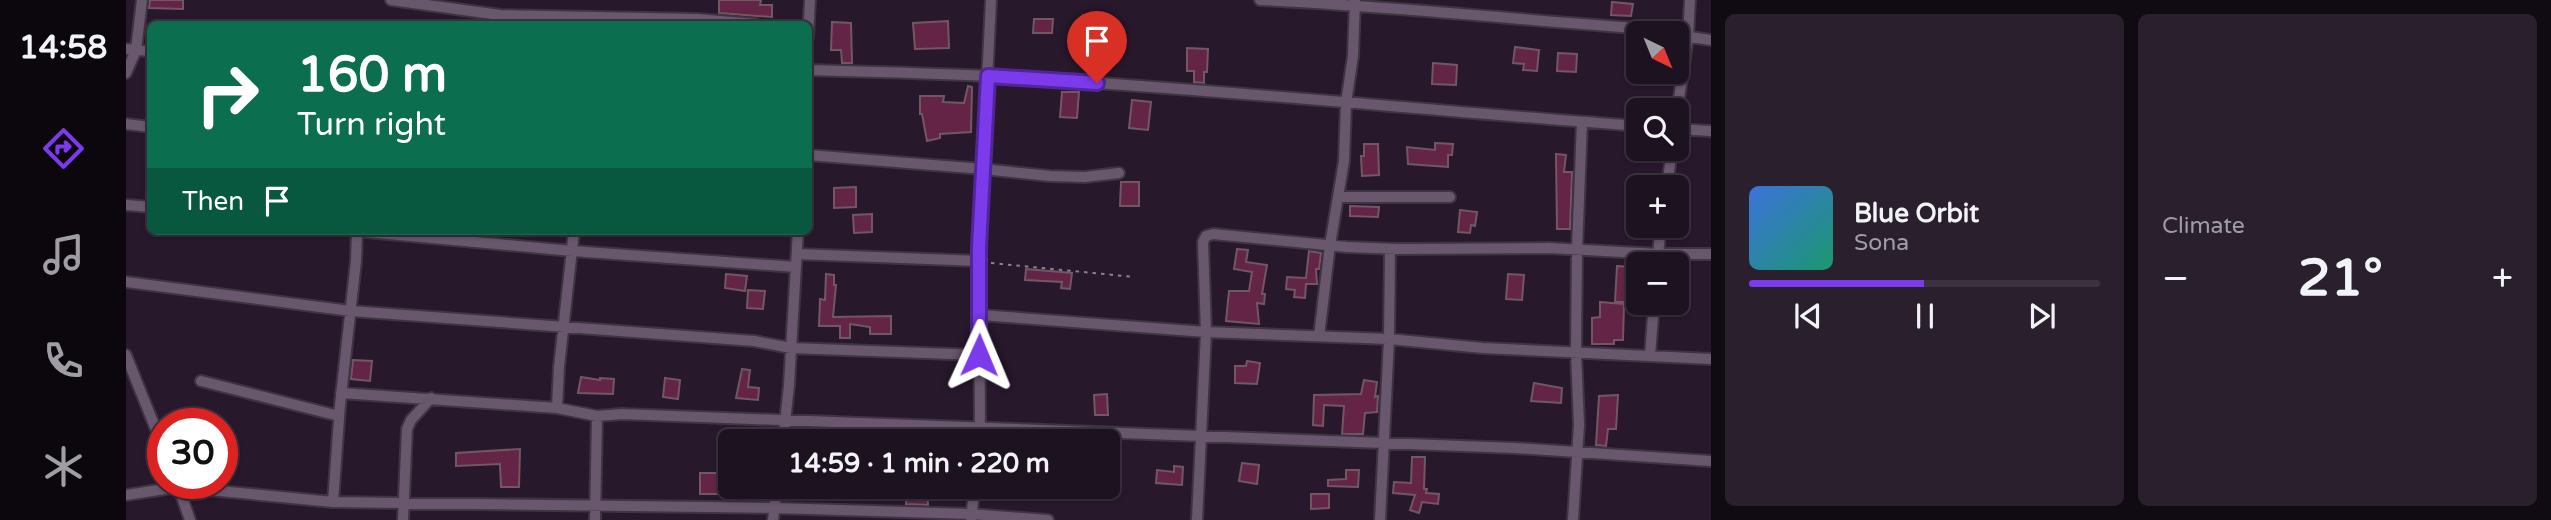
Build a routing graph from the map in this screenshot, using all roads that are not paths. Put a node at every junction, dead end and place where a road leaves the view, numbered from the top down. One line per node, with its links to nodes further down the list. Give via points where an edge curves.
1 (142, 0): 15 (street)
2 (391, 0): 8 (street, via 499,15)
3 (810, 0): 10 (street)
4 (991, 0): 18 (street)
5 (1260, 0): 7 (street)
6 (1690, 0): 11 (street)
7 (1355, 2): 12 (street, via 1430,13); 19 (street)
8 (590, 20): 9 (street)
9 (720, 21)
10 (809, 21)
11 (1689, 21)
12 (1626, 27)
13 (1689, 37): 14 (street)
14 (1711, 40)
15 (131, 50): 17 (street)
16 (812, 70): 18 (street)
17 (126, 73)
18 (988, 76): 19 (street); 27 (street)
19 (1346, 103): 20 (street); 29 (street)
20 (1582, 121): 22 (street); 39 (street)
21 (126, 124): 23 (street)
22 (1626, 125)
23 (147, 127)
24 (1689, 130): 25 (street)
25 (1711, 131)
26 (812, 155): 27 (street)
27 (983, 169): 28 (street, via 1050,177); 45 (street)
28 (1119, 173)
29 (1339, 197): 30 (street); 37 (street)
30 (1450, 197)
31 (126, 205): 32 (street)
32 (147, 207)
33 (357, 235): 48 (street)
34 (400, 235): 40 (street)
35 (574, 235): 40 (street)
36 (798, 235): 41 (street)
37 (1330, 245): 38 (street); 52 (street, via 1206,236); 53 (street)
38 (1390, 249): 39 (street); 54 (street)
39 (1577, 249): 43 (street); 56 (street)
40 (572, 251): 46 (street); 51 (street)
41 (797, 254): 45 (street); 46 (street)
42 (1711, 254): 44 (street)
43 (1626, 255)
44 (1689, 256)
45 (980, 261): 49 (street)
46 (796, 267): 55 (street)
47 (126, 282): 48 (street)
48 (351, 311): 51 (street); 62 (street)
49 (980, 315): 52 (street); 58 (street)
50 (1653, 315): 59 (street)
51 (564, 327): 55 (street, via 754,341); 65 (street)
52 (1206, 332): 53 (street); 71 (street)
53 (1319, 335): 54 (street)
54 (1390, 339): 56 (street); 72 (street)
55 (791, 348): 58 (street); 68 (street)
56 (1576, 352): 59 (street); 73 (street)
57 (126, 355): 64 (street)
58 (979, 355): 69 (street)
59 (1650, 356): 60 (street)
60 (1711, 359)
61 (201, 381): 66 (street)
62 (341, 393): 63 (street); 66 (street)
63 (430, 398): 65 (street); 81 (street, via 407,429)
64 (147, 408)
65 (557, 408): 67 (street)
66 (339, 416): 82 (street)
67 (597, 416): 68 (street); 83 (street)
68 (785, 421): 69 (street); 70 (street)
69 (982, 427): 71 (street)
70 (784, 429)
71 (1202, 437): 72 (street); 91 (street)
72 (1385, 444): 73 (street); 92 (street)
73 (1577, 453): 74 (street); 93 (street)
74 (1711, 461)
75 (147, 491): 77 (street)
76 (238, 492): 82 (street)
77 (126, 495)
78 (183, 499): 86 (street)
79 (776, 499): 84 (street)
80 (973, 499): 85 (street)
81 (404, 501): 82 (street); 83 (street); 87 (street)
82 (333, 502)
83 (594, 506): 84 (street); 88 (street)
84 (775, 508): 85 (street); 89 (street)
85 (971, 517): 90 (street)
86 (190, 520)
87 (403, 520)
88 (595, 520)
89 (774, 520)
90 (1048, 520)
91 (1197, 520)
92 (1380, 520)
93 (1573, 520)

